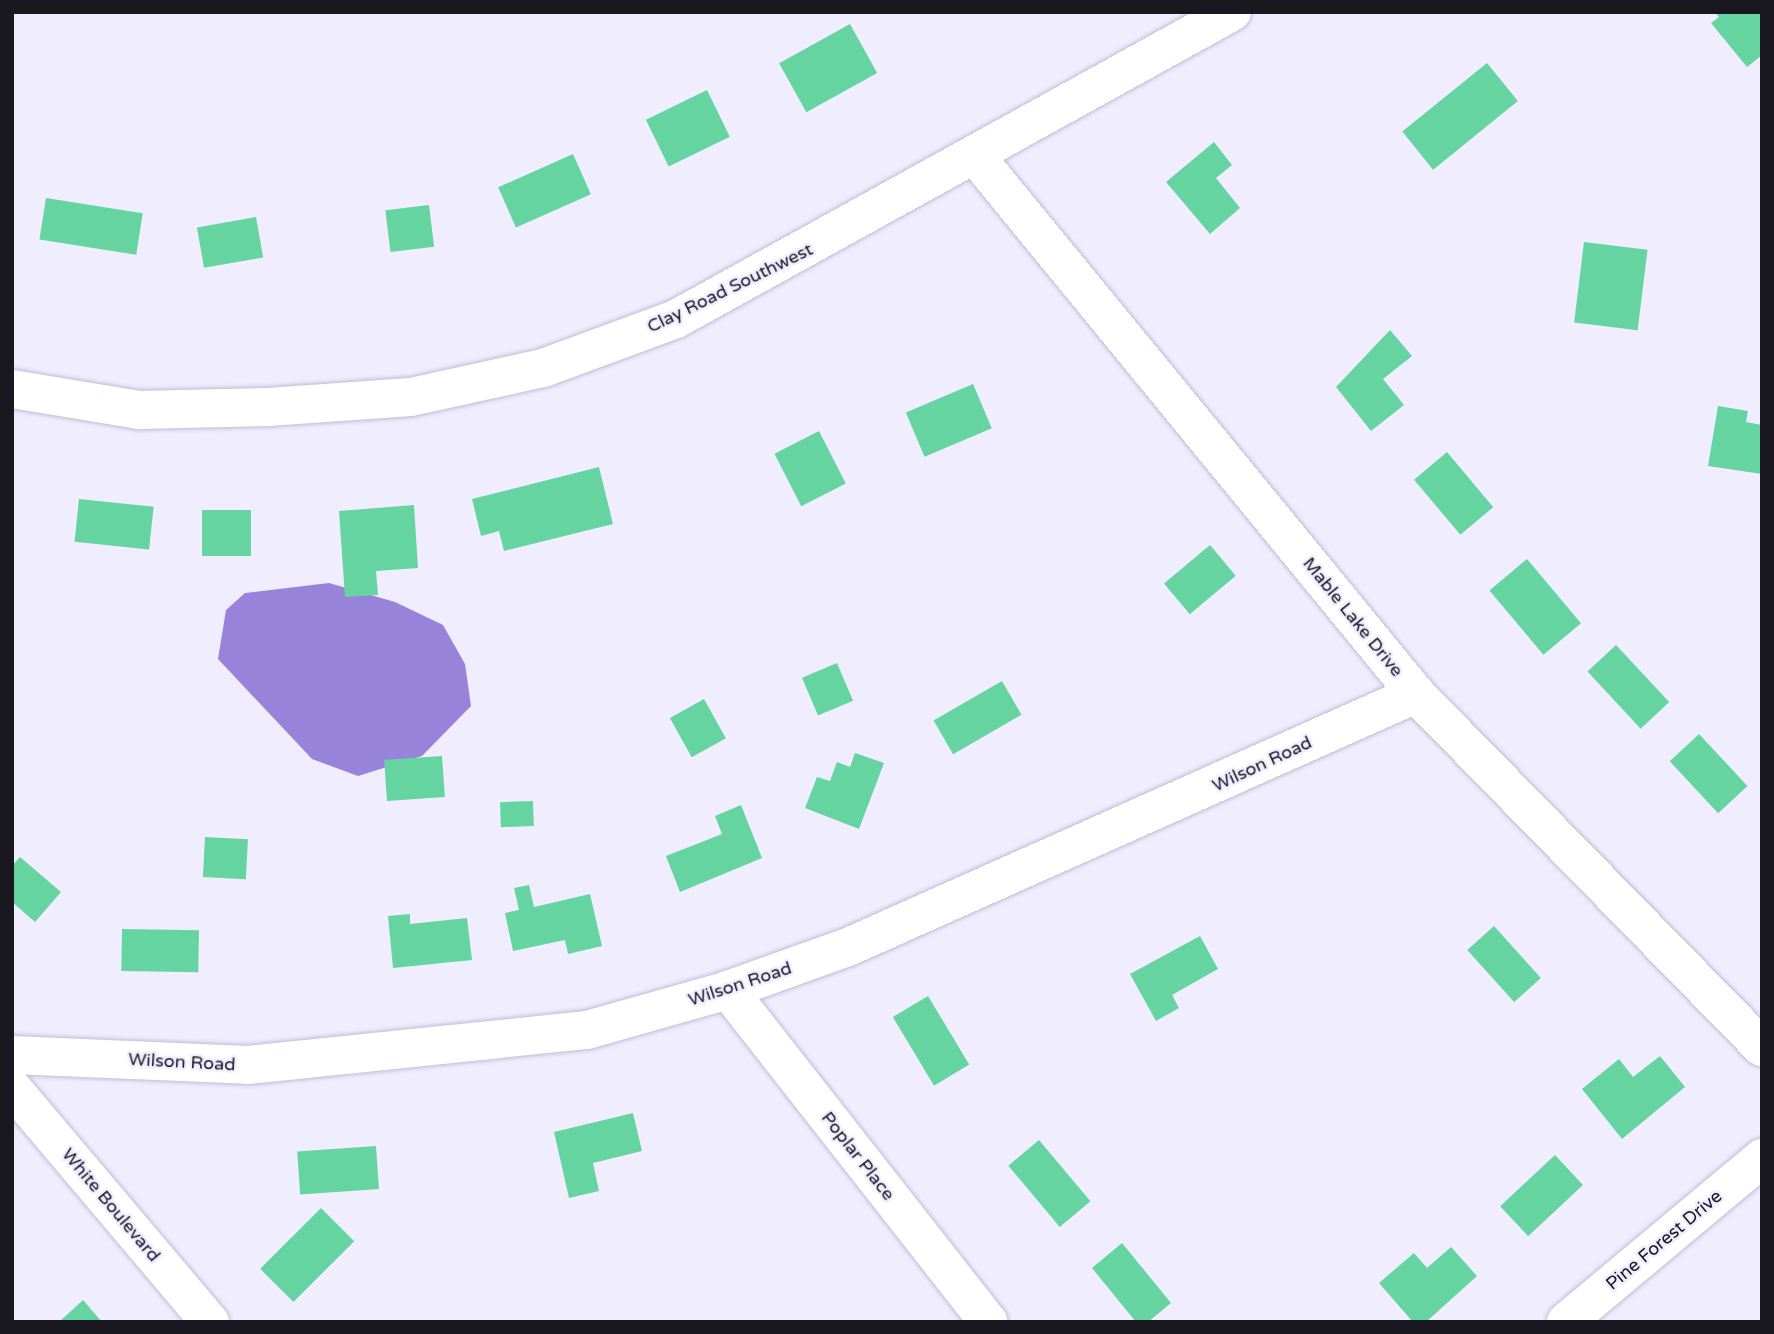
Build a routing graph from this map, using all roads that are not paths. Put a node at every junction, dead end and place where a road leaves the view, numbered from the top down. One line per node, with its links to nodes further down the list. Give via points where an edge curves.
1 (1232, 12): 2 (street, Clay Road Southwest)
2 (976, 158): 3 (street, Clay Road Southwest, via 676,319 543,368 411,397 268,407 139,410); 4 (street, Mable Lake Drive)
3 (12, 388)
4 (1416, 694): 5 (street, Wilson Road, via 1033,869); 6 (street, Mable Lake Drive)
5 (728, 990): 7 (street, Wilson Road, via 587,1030 248,1065); 11 (street, Poplar Place)
6 (1762, 1047)
7 (12, 1055)
8 (12, 1088): 10 (street, White Boulevard)
9 (1762, 1158): 12 (street, Pine Forest Drive)
10 (210, 1322)
11 (988, 1322)
12 (1566, 1322)

